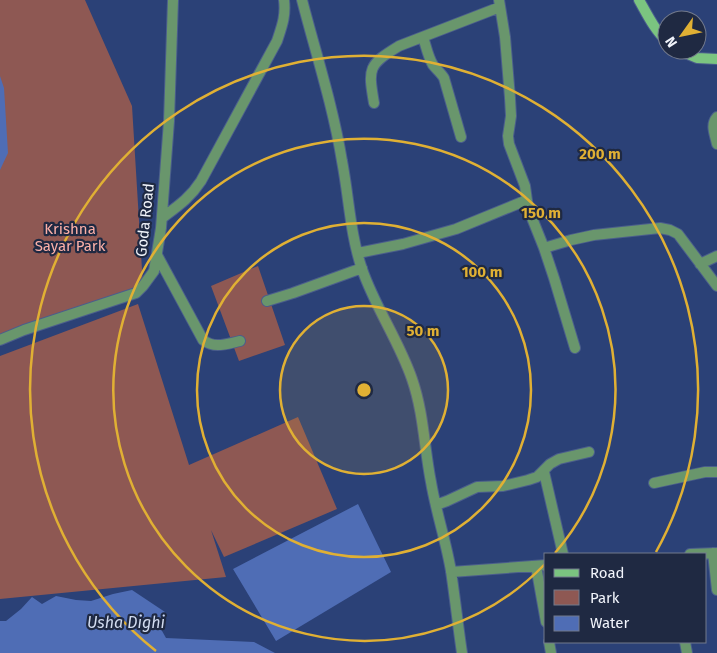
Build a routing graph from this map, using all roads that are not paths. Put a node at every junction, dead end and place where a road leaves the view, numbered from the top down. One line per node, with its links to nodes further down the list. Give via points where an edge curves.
1 (173, 0): 13 (street, Goda Road)
2 (284, 0): 13 (street, via 283,24 277,41 201,181 194,193)
3 (302, 0): 15 (street, via 334,117)
4 (639, 0): 6 (main road)
5 (499, 4): 7 (street); 12 (street, via 510,98 509,144)
6 (657, 29)
7 (423, 37): 8 (street, via 399,46 376,62 370,82); 10 (street, via 431,62 444,78)
8 (374, 103)
9 (717, 117): 11 (street, via 713,122)
10 (462, 137)
11 (717, 144)
12 (527, 200): 14 (street); 15 (street, via 447,232)
13 (162, 218): 16 (street, Goda Road)
14 (544, 248): 18 (street, via 594,235 660,228 678,234); 24 (street)
15 (358, 253): 19 (street)
16 (157, 255): 22 (street, Goda Road, via 154,271 136,293); 23 (street, via 203,340 215,346)
17 (717, 256): 18 (street)
18 (700, 264): 20 (street)
19 (362, 268): 21 (street); 29 (street, via 412,378 424,426)
20 (717, 286)
21 (267, 301)
22 (0, 340)
23 (240, 341)
24 (575, 348)
25 (589, 452): 26 (street, via 559,459)
26 (544, 472): 29 (street, via 514,484 477,487); 30 (street)
27 (717, 472): 28 (street)
28 (654, 483)
29 (436, 505): 33 (street)
30 (563, 553)
31 (715, 553): 34 (street)
32 (541, 565): 33 (street); 35 (street)
33 (451, 572): 36 (street)
34 (717, 590)
35 (544, 599)
36 (462, 653)

